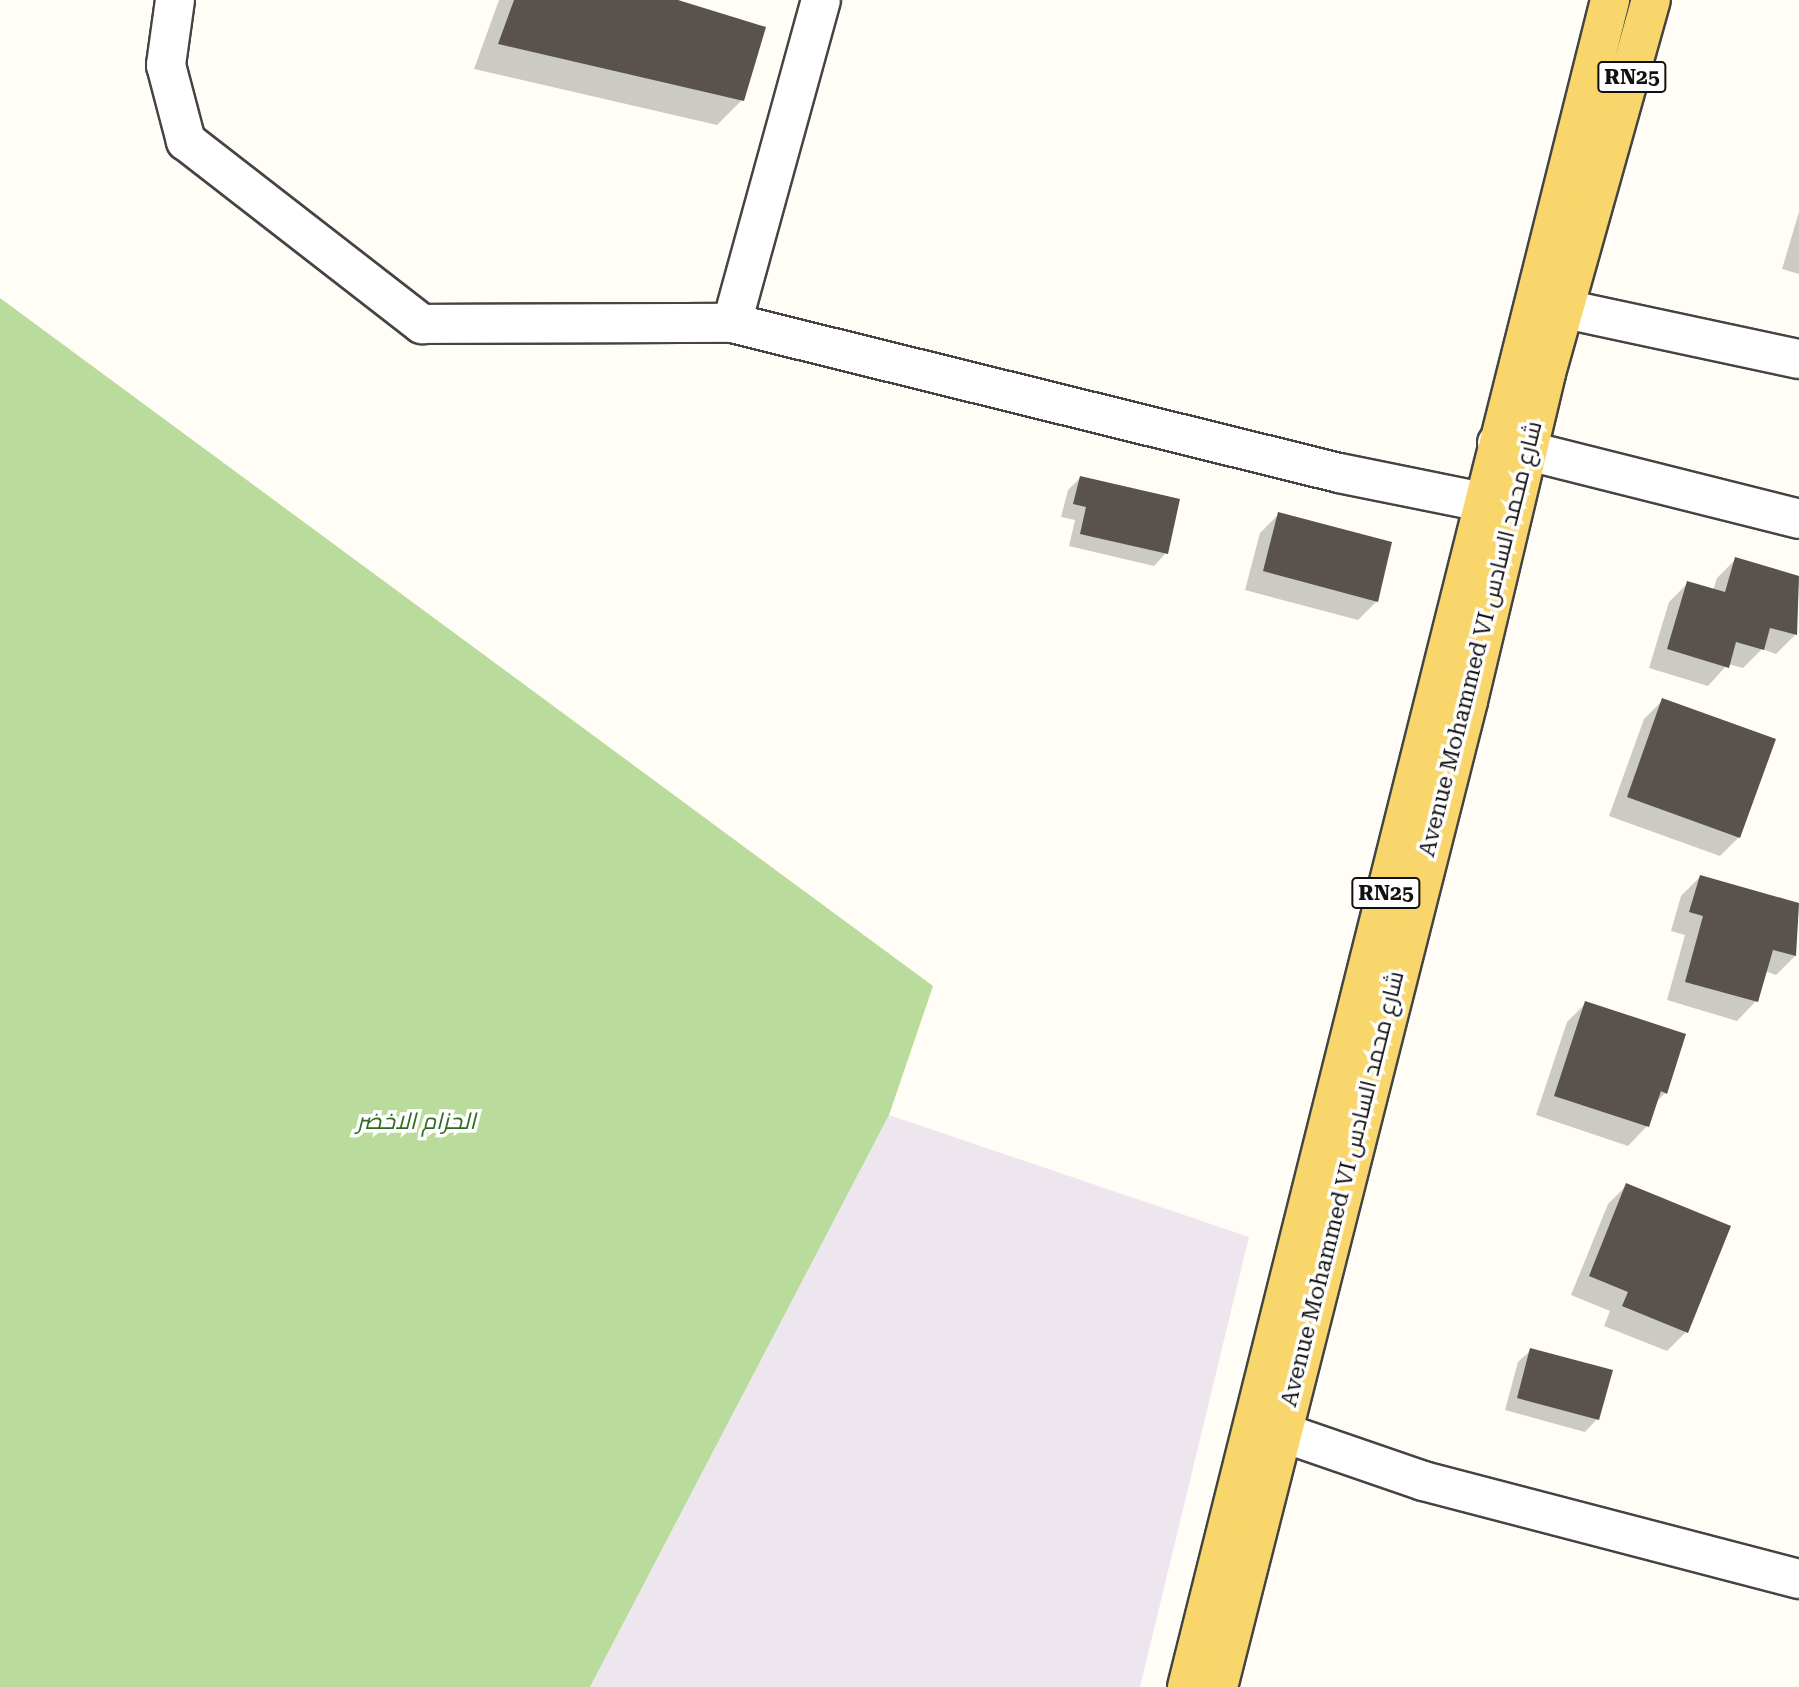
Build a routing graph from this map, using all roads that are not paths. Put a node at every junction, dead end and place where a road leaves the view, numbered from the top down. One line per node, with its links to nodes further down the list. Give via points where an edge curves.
1 (175, 0): 6 (street, via 166,65 186,141 422,324)
2 (821, 0): 6 (street)
3 (1610, 0): 8 (main road, Avenue Mohammed VI شارع محمد السادس / RN25)
4 (1651, 0): 5 (main road, Avenue Mohammed VI شارع محمد السادس / RN25)
5 (1565, 309): 7 (street); 8 (main road, Avenue Mohammed VI شارع محمد السادس / RN25)
6 (732, 323): 9 (street, via 1339,473)
7 (1799, 359)
8 (1512, 447): 9 (main road, Avenue Mohammed VI شارع محمد السادس / RN25); 10 (street); 11 (main road, Avenue Mohammed VI شارع محمد السادس / RN25, via 1468,701)
9 (1483, 502): 13 (main road, Avenue Mohammed VI شارع محمد السادس / RN25)
10 (1799, 519)
11 (1281, 1433): 12 (street, via 1423,1481); 14 (main road, Avenue Mohammed VI شارع محمد السادس / RN25)
12 (1799, 1579)
13 (1187, 1687)
14 (1218, 1687)

